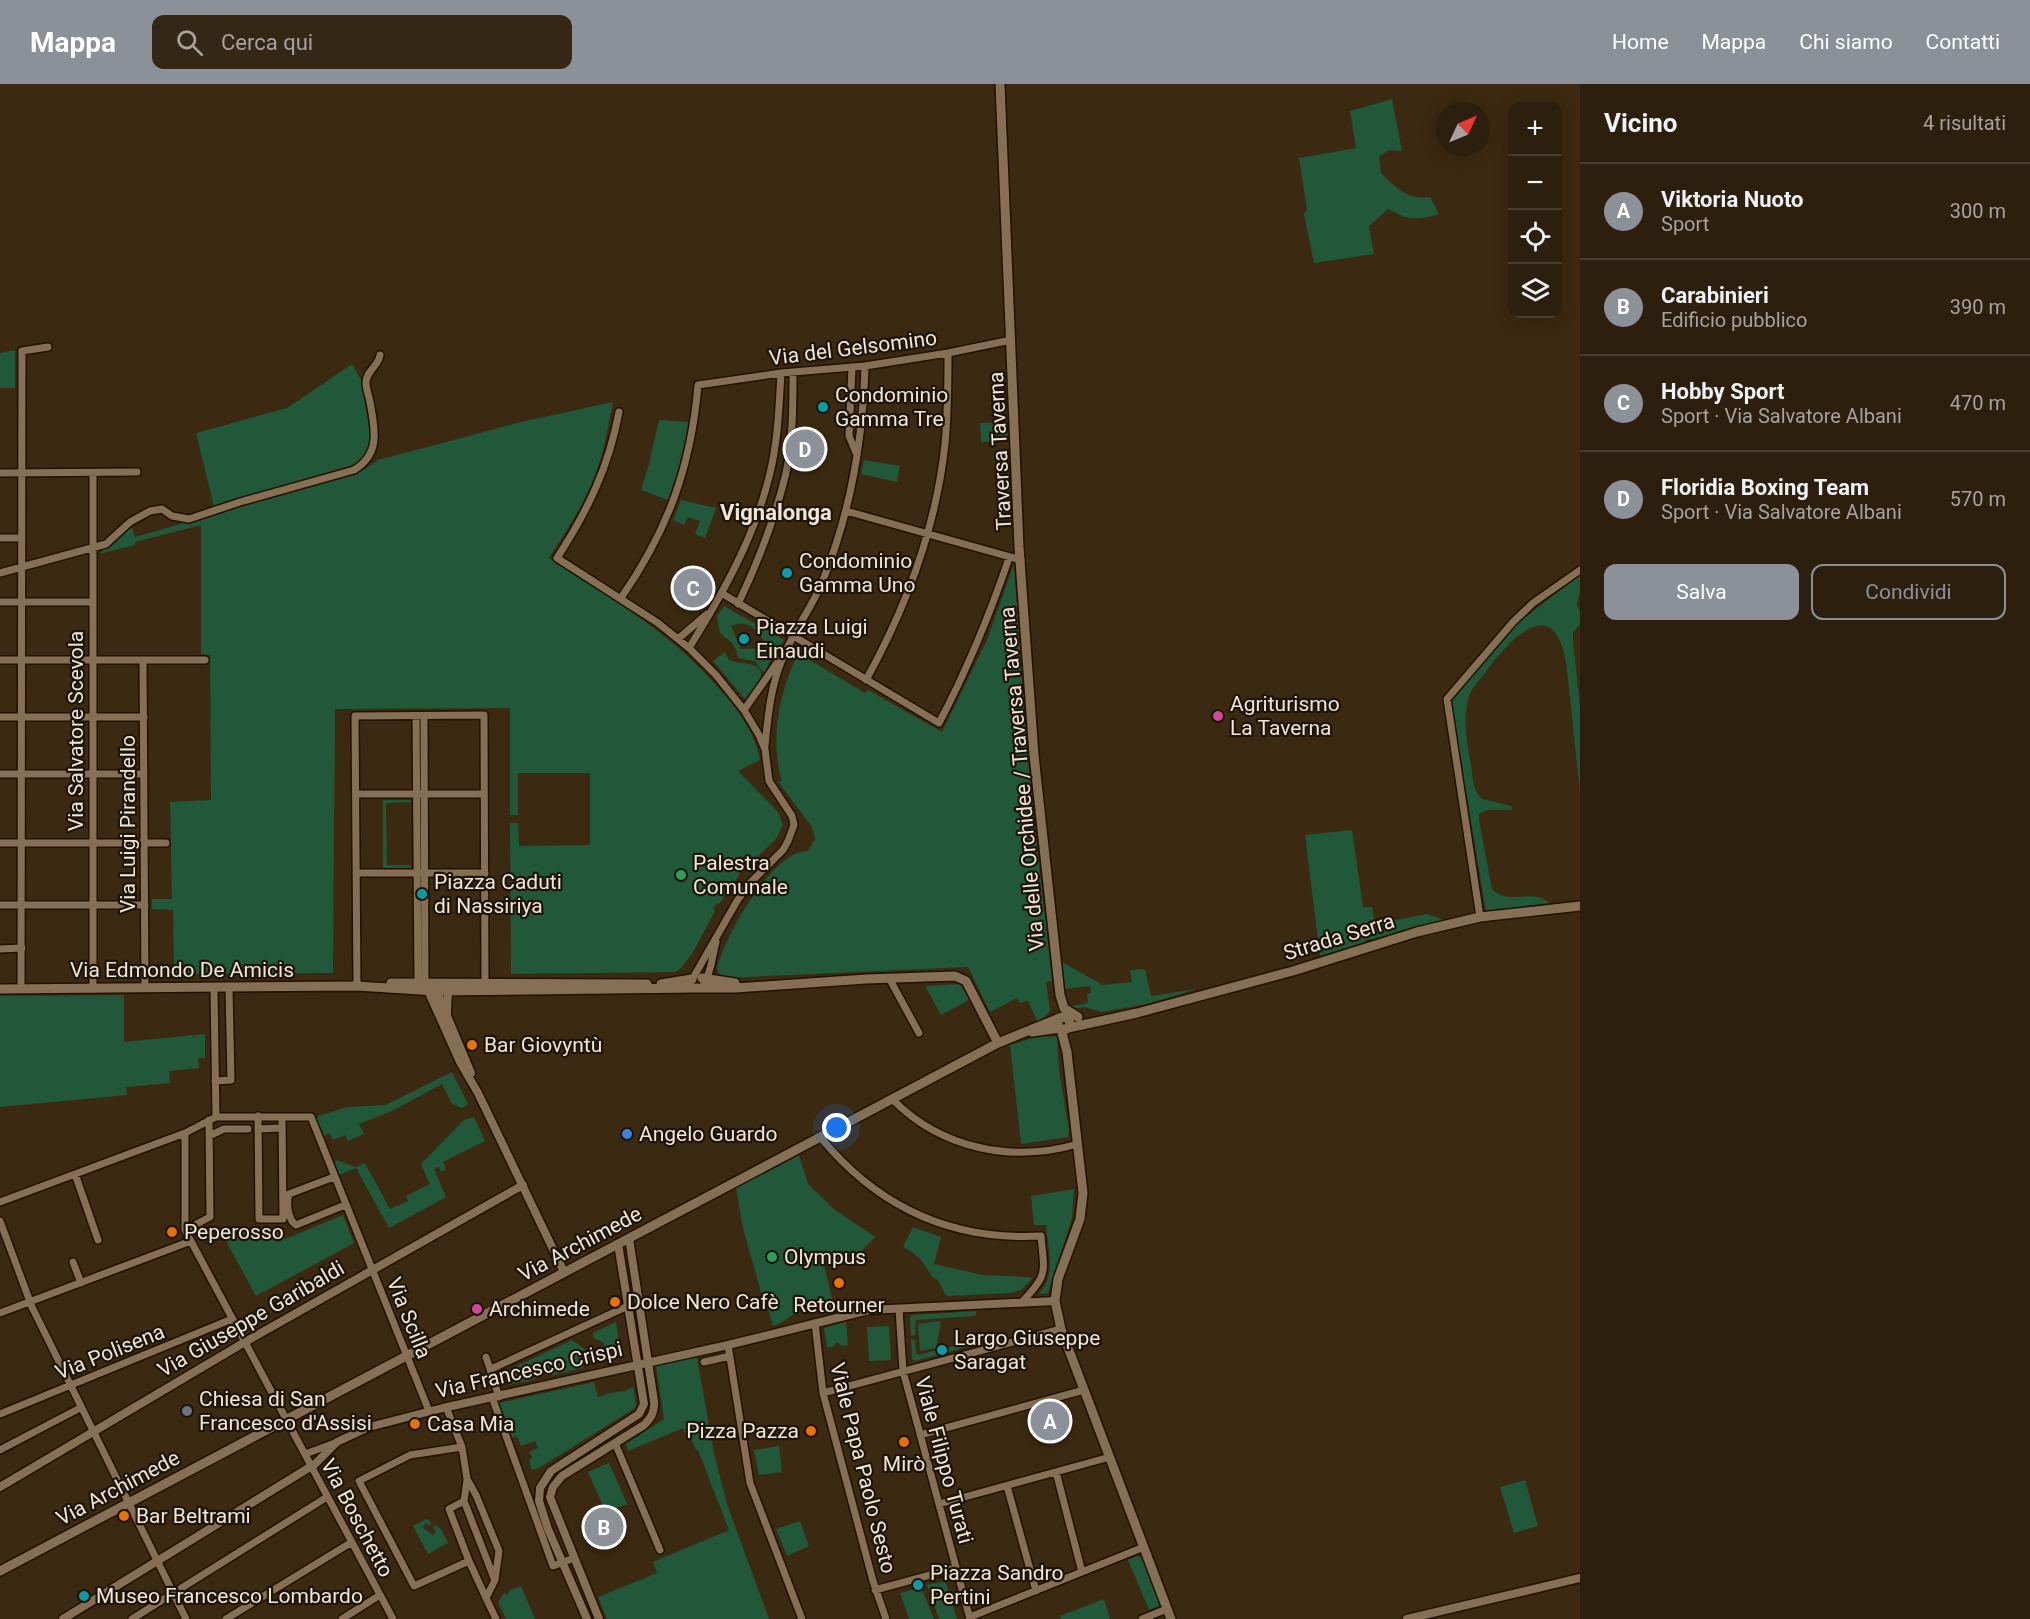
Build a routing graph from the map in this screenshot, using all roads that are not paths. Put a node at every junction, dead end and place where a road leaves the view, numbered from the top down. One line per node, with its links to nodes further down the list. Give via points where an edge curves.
1 (1000, 84): 2 (main road)
2 (1011, 340): 4 (street, Via del Gelsomino); 26 (main road, Via delle Orchidee / Traversa Taverna)
3 (48, 347): 17 (street, via 22,351)
4 (948, 353): 6 (street, Via del Gelsomino); 21 (street, via 945,445)
5 (381, 355): 24 (street, via 379,363 369,371 366,383 373,450 361,466 189,519 172,516 162,509 150,512 130,522 106,544)
6 (865, 366): 7 (street, Via del Gelsomino); 13 (street)
7 (852, 367): 8 (street, Via del Gelsomino); 13 (street, via 849,436)
8 (793, 372): 9 (street, Via del Gelsomino); 12 (street)
9 (781, 373): 11 (street); 31 (street, Via del Gelsomino, via 698,385 681,482 656,542)
10 (619, 412): 31 (street, via 600,481 557,558)
11 (775, 442): 12 (street); 19 (street)
12 (790, 445): 20 (street)
13 (858, 458): 18 (street)
14 (93, 472): 15 (street); 17 (street); 24 (street, Via Salvatore Scevola)
15 (136, 472)
16 (0, 473): 17 (street)
17 (22, 473): 23 (street)
18 (846, 511): 21 (street); 37 (street, via 822,583)
19 (757, 516): 20 (street); 30 (street)
20 (772, 523): 35 (street)
21 (928, 534): 25 (street); 46 (street, via 902,609)
22 (0, 538): 23 (street)
23 (21, 538): 27 (street)
24 (92, 549): 27 (street); 34 (street, Via Salvatore Scevola)
25 (1009, 558): 26 (street); 46 (street, via 966,670 939,723)
26 (1021, 560): 94 (main road, Via delle Orchidee / Traversa Taverna, via 1034,755)
27 (22, 567): 29 (street); 33 (street)
28 (1580, 570): 74 (street, via 1513,622 1447,699)
29 (0, 573)
30 (723, 594): 35 (street); 36 (street)
31 (621, 598): 38 (street)
32 (0, 602): 33 (street)
33 (22, 602): 34 (street); 42 (street)
34 (92, 602): 43 (street, Via Salvatore Scevola)
35 (738, 604): 37 (street)
36 (714, 609): 38 (street); 39 (street)
37 (793, 637): 40 (street); 46 (street)
38 (678, 639): 39 (street)
39 (689, 648): 47 (street)
40 (784, 653): 47 (street); 53 (street, via 771,697)
41 (0, 660): 42 (street)
42 (22, 660): 43 (street); 50 (street)
43 (92, 660): 44 (street); 51 (street, Via Salvatore Scevola)
44 (143, 660): 45 (street); 52 (street, Via Luigi Pirandello)
45 (204, 660)
46 (866, 680)
47 (744, 710): 53 (street)
48 (420, 716): 58 (street, via 356,716); 59 (street); 60 (street, via 484,716)
49 (0, 717): 50 (street)
50 (22, 717): 51 (street); 55 (street)
51 (93, 717): 52 (street); 56 (street, Via Salvatore Scevola)
52 (144, 717): 57 (street, Via Luigi Pirandello)
53 (765, 749): 75 (street, via 769,781 794,825 783,850 743,892)
54 (0, 774): 55 (street)
55 (21, 774): 56 (street); 62 (street)
56 (93, 774): 57 (street); 63 (street, Via Salvatore Scevola)
57 (144, 774): 64 (street, Via Luigi Pirandello)
58 (356, 794): 59 (street); 66 (street)
59 (420, 794): 60 (street); 67 (street)
60 (484, 794): 68 (street)
61 (0, 843): 62 (street)
62 (21, 843): 63 (street); 71 (street)
63 (93, 843): 64 (street); 72 (street, Via Salvatore Scevola)
64 (144, 843): 65 (street); 69 (street, Via Luigi Pirandello)
65 (166, 843)
66 (356, 873): 67 (street); 82 (street)
67 (421, 873): 68 (street); 83 (street)
68 (485, 873): 80 (street)
69 (145, 904): 72 (street); 84 (street, Via Luigi Pirandello)
70 (0, 905): 71 (street)
71 (22, 905): 72 (street); 77 (street)
72 (93, 905): 88 (street, Via Salvatore Scevola)
73 (1580, 906): 74 (main road, Strada Serra)
74 (1480, 918): 94 (main road, Strada Serra, via 1417,932 1293,971 1137,1013)
75 (720, 932): 79 (street); 79 (street, via 710,966)
76 (0, 948): 77 (street)
77 (21, 948): 87 (street)
78 (889, 978): 81 (main road); 96 (street); 98 (main road, via 963,978)
79 (699, 981): 80 (main road, Via Edmondo De Amicis); 81 (main road); 81 (main road, via 715,989); 90 (main road, Via Edmondo De Amicis)
80 (485, 983): 83 (main road, Via Edmondo De Amicis)
81 (767, 985)
82 (361, 986): 83 (main road, Via Edmondo De Amicis); 85 (main road, Via Edmondo De Amicis)
83 (428, 986): 90 (main road, Via Edmondo De Amicis); 93 (street); 100 (street, via 460,1062)
84 (145, 988): 88 (main road, Via Edmondo De Amicis); 89 (main road, Via Edmondo De Amicis)
85 (229, 988): 89 (main road, Via Edmondo De Amicis); 92 (street)
86 (0, 989): 87 (main road, Via Edmondo De Amicis)
87 (21, 989): 88 (main road, Via Edmondo De Amicis)
88 (93, 989)
89 (214, 989): 91 (street)
90 (448, 991): 93 (street)
91 (214, 1002): 92 (street); 99 (street)
92 (229, 1002): 99 (street, via 231,1080)
93 (447, 1013): 100 (street)
94 (1064, 1023): 95 (main road, Via Archimede); 95 (main road, via 1054,1015); 97 (main road); 111 (main road, Via delle Orchidee / Traversa Taverna)
95 (1044, 1024): 97 (main road, Via Archimede)
96 (919, 1033)
97 (1018, 1035): 98 (main road, Via Archimede)
98 (998, 1044): 101 (main road, Via Archimede)
99 (215, 1081): 104 (street)
100 (478, 1093): 114 (street)
101 (893, 1100): 110 (main road, Via Archimede); 111 (street, via 924,1125 970,1146 1021,1153)
102 (258, 1116): 103 (street); 104 (street); 107 (street)
103 (282, 1117): 105 (street); 113 (street, Via Scilla, via 311,1118)
104 (213, 1118): 108 (street); 109 (street)
105 (282, 1128): 107 (street); 107 (street, via 283,1219 259,1219)
106 (248, 1129): 109 (street, via 224,1130)
107 (258, 1129)
108 (185, 1133): 112 (street); 118 (street)
109 (209, 1136): 118 (street, via 210,1217)
110 (821, 1138): 119 (main road, Via Archimede); 129 (street, via 868,1185 926,1218 982,1234 1041,1236 1041,1281)
111 (1078, 1144): 127 (main road, Via delle Orchidee / Traversa Taverna, via 1083,1193 1080,1219 1058,1279)
112 (75, 1174): 115 (street); 120 (street)
113 (334, 1177): 116 (street, Via Scilla); 116 (street, via 289,1194 290,1218 296,1225)
114 (523, 1185): 124 (street, Via Giuseppe Garibaldi); 125 (street)
115 (0, 1202)
116 (345, 1206): 124 (street, Via Scilla)
117 (0, 1221): 128 (street)
118 (185, 1230): 121 (street, Via Boschetto)
119 (629, 1238): 122 (main road, Via Archimede); 141 (street)
120 (98, 1240)
121 (191, 1241): 126 (street); 133 (street, Via Boschetto)
122 (618, 1244): 125 (main road, Via Archimede); 130 (street)
123 (73, 1262): 126 (street)
124 (372, 1270): 136 (street, Via Giuseppe Garibaldi); 138 (street, Via Scilla)
125 (564, 1272): 138 (main road, Via Archimede)
126 (81, 1283): 128 (street)
127 (1055, 1301): 129 (street, Via Francesco Crispi); 135 (main road)
128 (31, 1302): 132 (street); 146 (street)
129 (1022, 1302): 131 (street, Via Francesco Crispi)
130 (628, 1306): 143 (street); 144 (street)
131 (899, 1308): 134 (street, Via Francesco Crispi, via 869,1310); 145 (street, Viale Filippo Turati)
132 (0, 1313)
133 (232, 1319): 136 (street, Via Boschetto); 146 (street, Via Polisena)
134 (815, 1323): 137 (street, Via Francesco Crispi); 148 (street, Viale Papa Paolo Sesto)
135 (1061, 1329): 145 (street); 147 (main road)
136 (245, 1342): 157 (street, Via Boschetto); 159 (street, Via Giuseppe Garibaldi)
137 (728, 1345): 139 (street); 141 (street, Via Francesco Crispi)
138 (406, 1356): 154 (street, Via Scilla); 157 (main road, Via Archimede)
139 (730, 1356): 142 (street); 209 (street, via 750,1483)
140 (486, 1358): 144 (street)
141 (648, 1362): 143 (street, Via Francesco Crispi); 151 (street)
142 (704, 1362)
143 (637, 1364): 149 (street, Via Francesco Crispi); 150 (street)
144 (491, 1369): 149 (street)
145 (903, 1371): 148 (street); 160 (street, Viale Filippo Turati)
146 (70, 1386): 153 (street); 156 (street, Via Polisena)
147 (1084, 1390): 160 (street); 166 (main road)
148 (823, 1392): 193 (street, Viale Papa Paolo Sesto)
149 (496, 1397): 152 (street, Via Francesco Crispi); 174 (street)
150 (644, 1404): 151 (street); 155 (street)
151 (654, 1405): 158 (street)
152 (446, 1407): 154 (street, Via Francesco Crispi); 163 (street)
153 (80, 1408): 159 (street); 164 (street)
154 (429, 1411): 161 (street, Via Francesco Crispi, via 369,1427)
155 (639, 1413): 158 (street); 169 (street)
156 (0, 1414)
157 (286, 1419): 165 (street, Via Boschetto); 179 (main road, Via Archimede)
158 (649, 1420): 162 (street)
159 (92, 1431): 173 (street, Via Giuseppe Garibaldi); 179 (street)
160 (920, 1435): 180 (street, Viale Filippo Turati)
161 (337, 1442): 165 (street); 167 (street, Via Francesco Crispi)
162 (615, 1443): 171 (street); 183 (street)
163 (462, 1447): 170 (street); 186 (street, via 410,1455 358,1481 414,1586)
164 (0, 1450)
165 (305, 1454): 167 (street, Via Boschetto)
166 (1110, 1457): 168 (street); 182 (main road)
167 (311, 1467): 176 (street, Via Boschetto); 185 (street, Via Francesco Crispi)
168 (1056, 1472): 172 (street); 190 (street)
169 (546, 1476): 171 (street); 175 (street)
170 (467, 1479): 178 (street); 192 (street, via 499,1551)
171 (557, 1481): 177 (street)
172 (1007, 1486): 180 (street); 194 (street)
173 (0, 1487)
174 (526, 1493): 175 (street); 187 (street, via 553,1566)
175 (539, 1495): 177 (street); 187 (street)
176 (327, 1497): 181 (street, Via Boschetto); 195 (street)
177 (550, 1497): 184 (street)
178 (464, 1501): 186 (street, via 449,1509); 192 (street)
179 (128, 1504): 185 (street); 189 (main road, Via Archimede)
180 (939, 1504): 188 (street, Viale Filippo Turati)
181 (352, 1542): 196 (street, Via Boschetto); 204 (street)
182 (1144, 1547): 190 (street); 198 (main road)
183 (660, 1550)
184 (574, 1558): 187 (street); 208 (street)
185 (156, 1561): 195 (street); 201 (street, Via Francesco Crispi)
186 (469, 1561): 197 (street)
187 (562, 1563): 207 (street)
188 (956, 1568): 193 (street); 200 (street, Viale Filippo Turati)
189 (0, 1571)
190 (1082, 1572): 194 (street)
191 (1580, 1578): 213 (street)
192 (495, 1580): 197 (street)
193 (876, 1590): 210 (street, Viale Papa Paolo Sesto)
194 (1036, 1591): 200 (street)
195 (173, 1593): 202 (street); 203 (street)
196 (380, 1595): 205 (street); 206 (street, Via Boschetto)
197 (486, 1598): 199 (street)
198 (1167, 1609): 211 (street); 212 (main road)
199 (494, 1618)
200 (970, 1618)
201 (63, 1619)
202 (132, 1619)
203 (186, 1619)
204 (226, 1619)
205 (342, 1619)
206 (393, 1619)
207 (586, 1619)
208 (599, 1619)
209 (802, 1619)
210 (884, 1619)
211 (1142, 1619)
212 (1171, 1619)
213 (1407, 1619)

